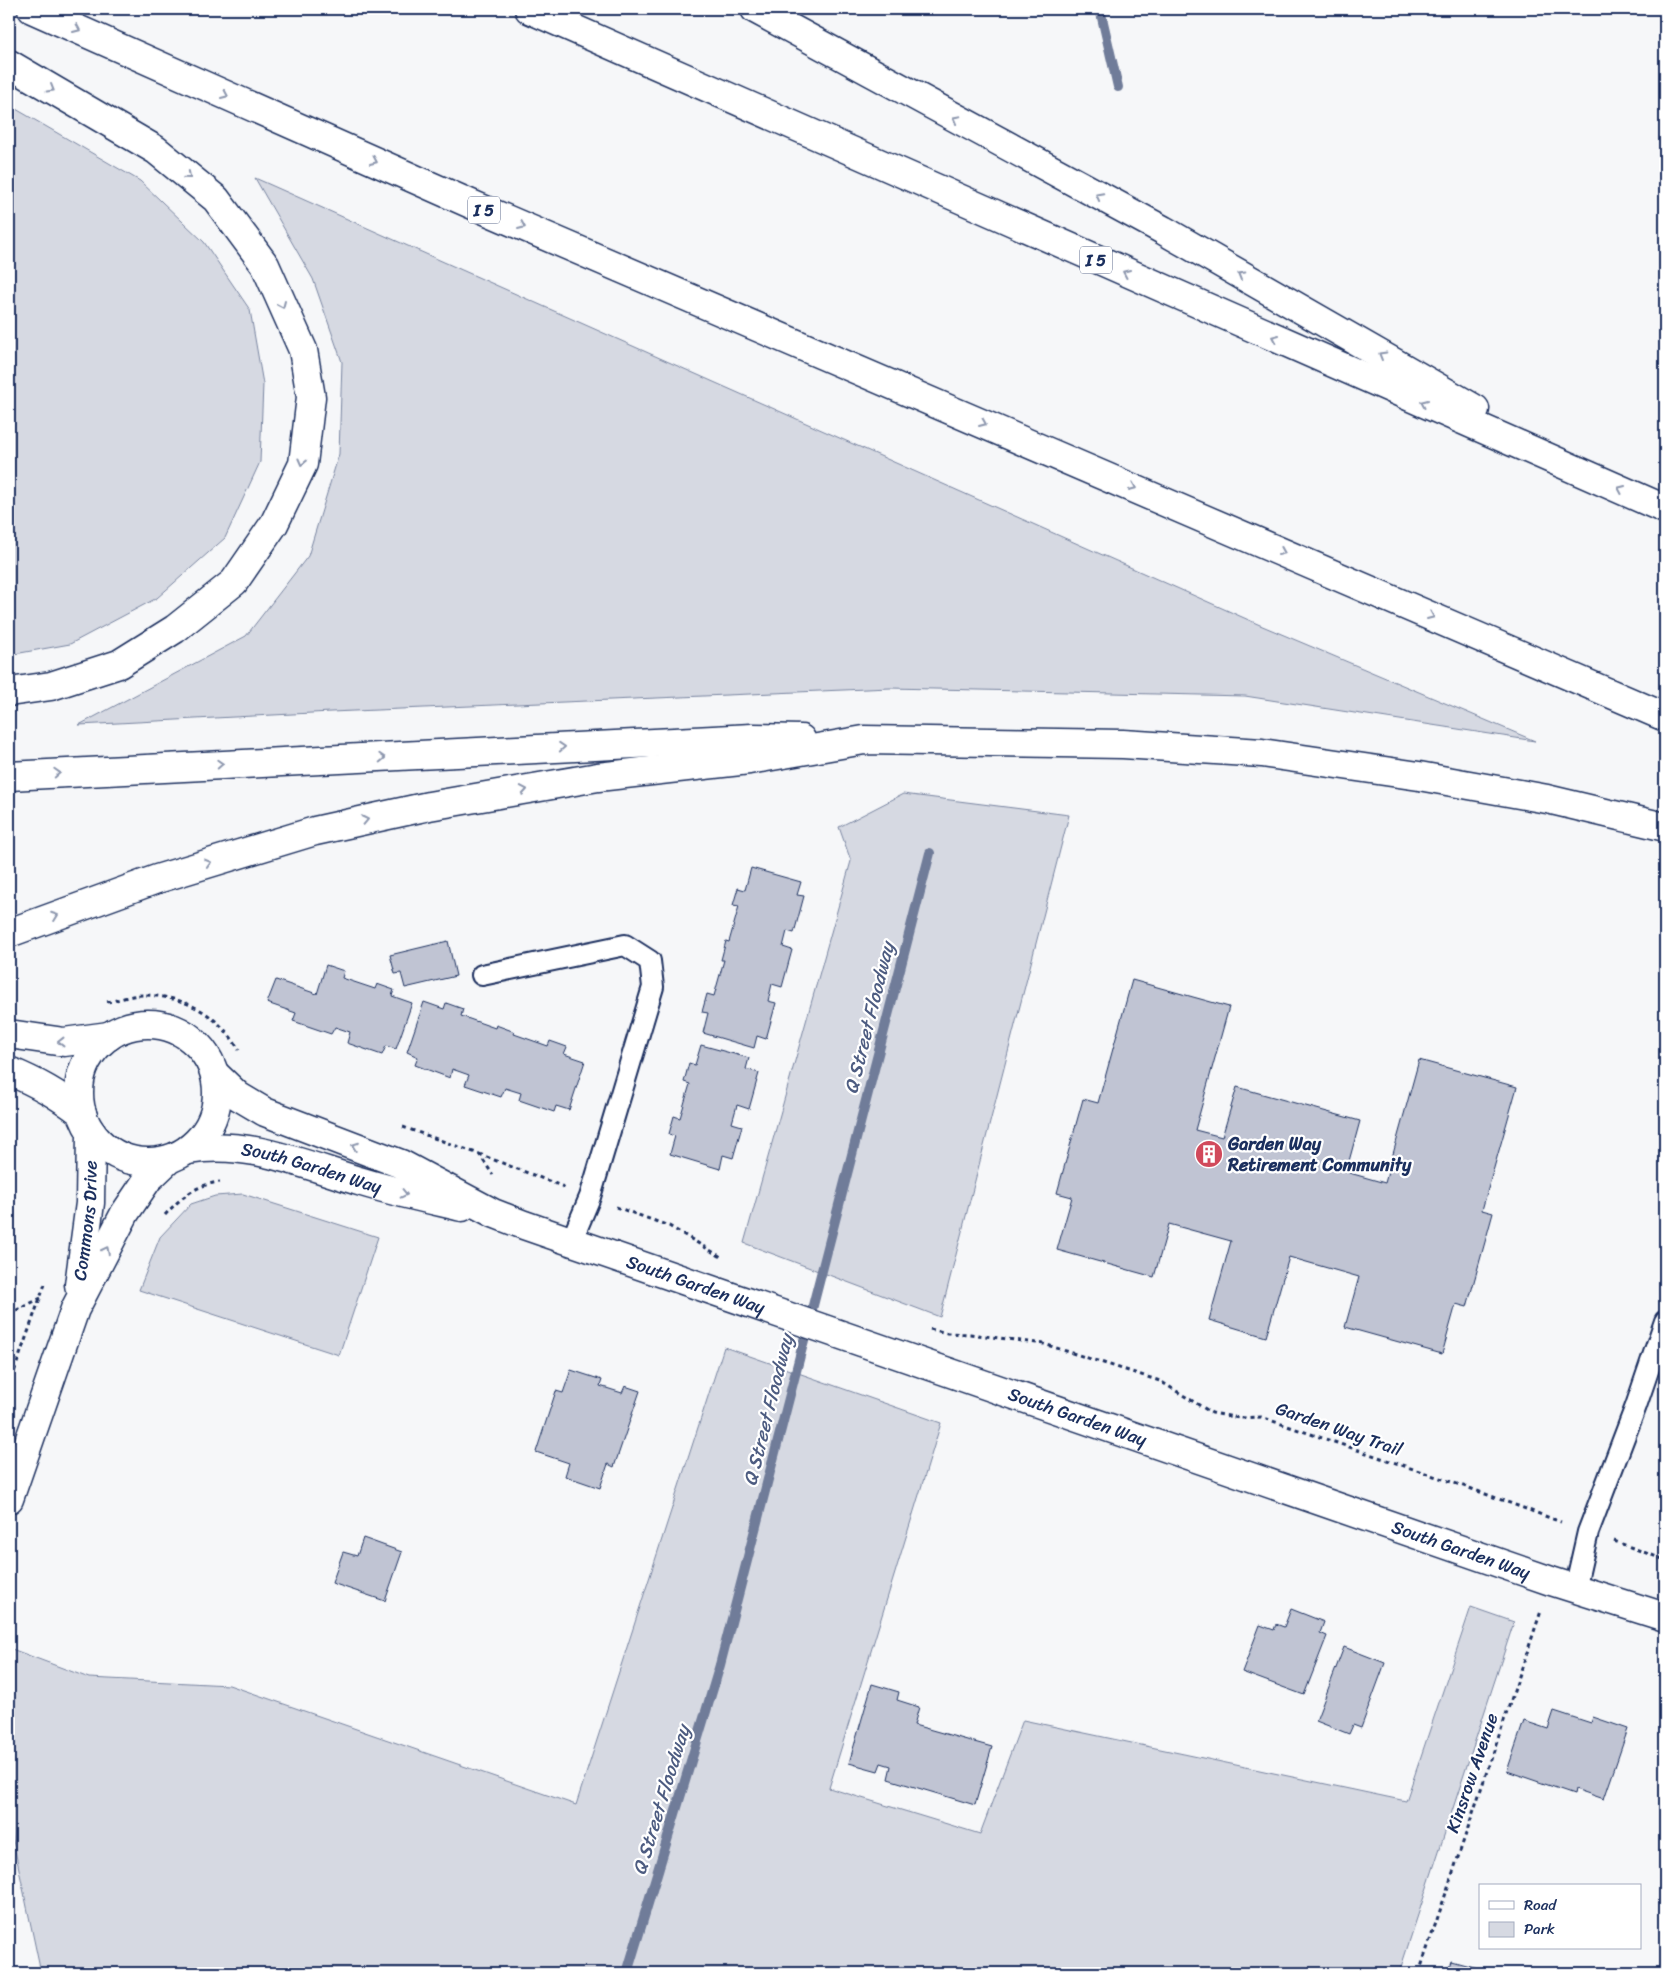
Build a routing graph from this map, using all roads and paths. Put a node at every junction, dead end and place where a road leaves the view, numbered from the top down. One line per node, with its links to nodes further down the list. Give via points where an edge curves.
1 (32, 9): 8 (main road, I 5, one-way to 8, via 471,204)
2 (529, 9): 5 (main road, I 5, one-way to 2)
3 (755, 9): 5 (main road, one-way to 3, via 1163,230)
4 (9, 64): 7 (main road, one-way to 7, via 156,150 216,199 265,265 302,350 311,397 302,464 274,524 234,582 175,629 119,664 51,686)
5 (1591, 476): 6 (main road, I 5, one-way to 5)
6 (1665, 509)
7 (9, 692)
8 (1665, 717)
9 (864, 740): 10 (main road, one-way to 9, via 752,738); 11 (main road, via 1123,744 1262,753 1520,794); 12 (main road, one-way to 9, via 157,879 315,831 429,806 598,777 749,760)
10 (9, 776)
11 (1665, 827)
12 (9, 933)
13 (482, 975): 25 (lane, via 626,944 650,960 653,987 590,1197)
14 (99, 1007): 17 (path, via 107,1002 145,995 187,1003 216,1019)
15 (9, 1034): 16 (main road, one-way to 15, via 64,1042)
16 (109, 1036): 19 (main road, South Garden Way, via 129,1027 150,1024 171,1028 190,1038 205,1054); 20 (main road, South Garden Way, via 94,1051 83,1070 79,1092)
17 (242, 1054)
18 (9, 1071): 20 (main road, South Garden Way, via 50,1089)
19 (215, 1074): 22 (main road, South Garden Way, via 214,1116 203,1135); 24 (main road, South Garden Way, one-way to 19, via 401,1164 265,1112 238,1096)
20 (87, 1123): 22 (main road, South Garden Way, via 106,1148 125,1158 146,1163); 27 (main road, Commons Drive, via 90,1202)
21 (401, 1126): 23 (path, via 480,1154)
22 (178, 1155): 24 (main road, South Garden Way, one-way to 24, via 220,1146 252,1149 391,1191); 27 (main road, Commons Drive, one-way to 22, via 125,1213 148,1179)
23 (494, 1178)
24 (492, 1213): 25 (main road, South Garden Way)
25 (571, 1242): 34 (main road, South Garden Way)
26 (47, 1279): 30 (path)
27 (75, 1309): 31 (main road, Commons Drive)
28 (1665, 1321): 32 (lane)
29 (921, 1326): 32 (path, Garden Way Trail, via 947,1334 1044,1344 1160,1381 1212,1413 1239,1418 1261,1417)
30 (9, 1386)
31 (9, 1499)
32 (1588, 1532): 33 (path, Garden Way Trail); 34 (lane)
33 (1665, 1560)
34 (1563, 1585): 35 (main road, South Garden Way); 36 (path, Kinsrow Avenue)
35 (1665, 1617)
36 (1419, 1973)

